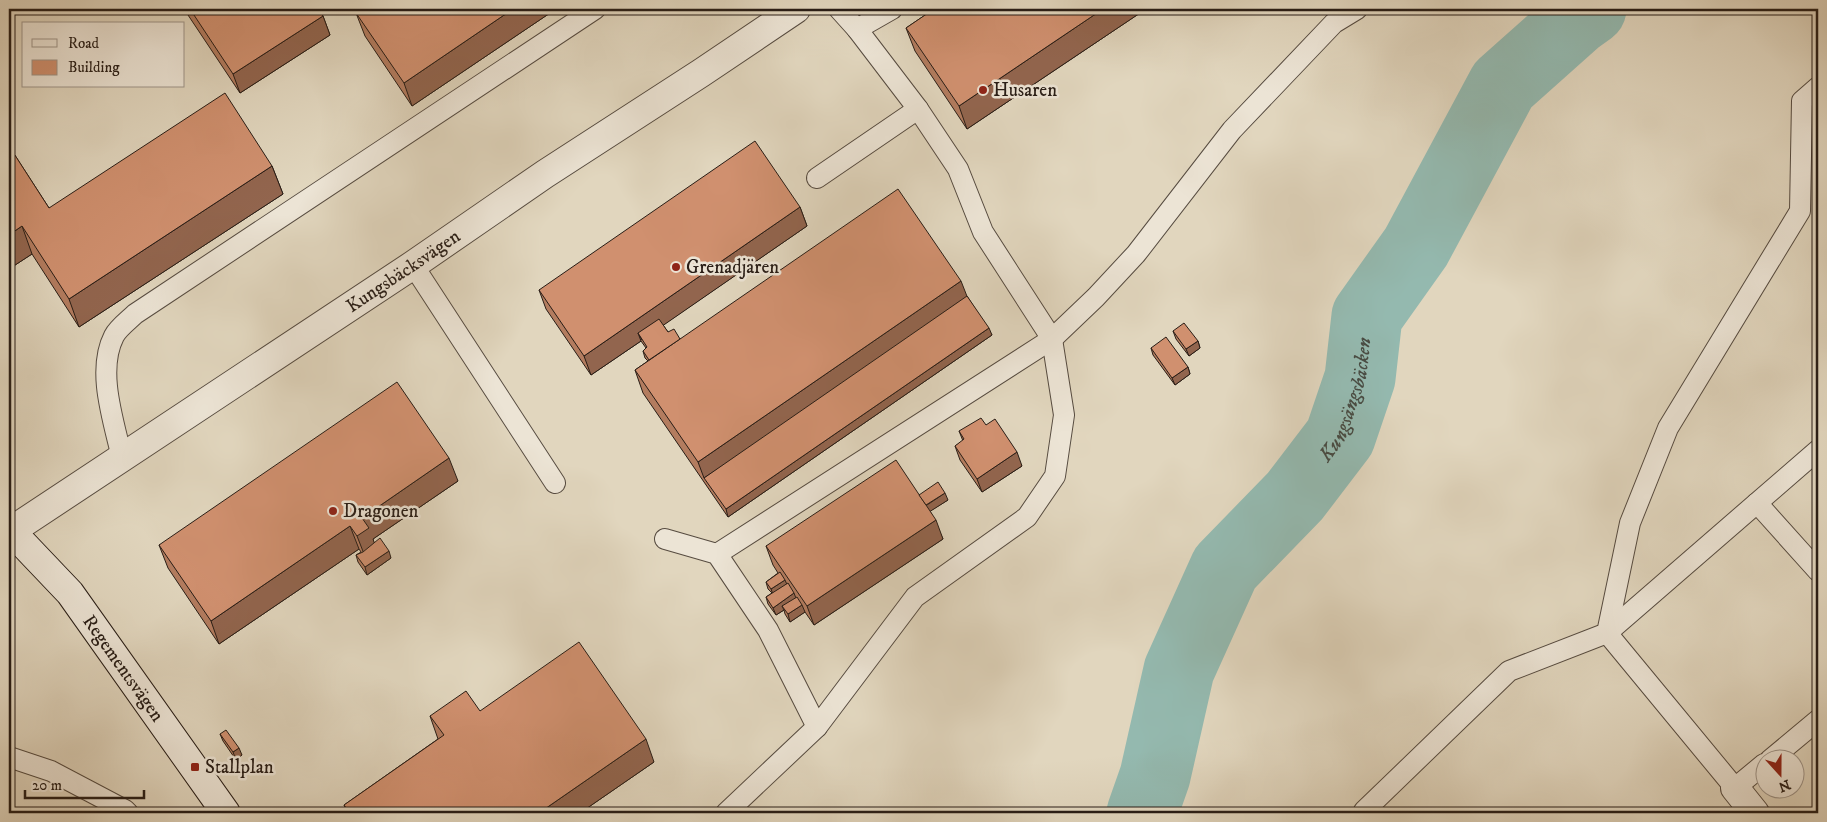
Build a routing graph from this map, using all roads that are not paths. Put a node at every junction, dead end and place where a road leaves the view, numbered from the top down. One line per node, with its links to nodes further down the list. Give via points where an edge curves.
1 (595, 9): 13 (lane, via 135,314 114,335 106,363 109,402)
2 (796, 9): 10 (street, Kungsbäcksvägen)
3 (839, 9): 6 (lane)
4 (892, 9): 6 (lane)
5 (1357, 9): 11 (lane, via 1334,23 1232,130 1136,254)
6 (857, 30): 8 (lane)
7 (1818, 86): 20 (lane, via 1802,101 1800,211 1668,428 1630,523)
8 (918, 109): 9 (lane); 11 (lane, via 958,169 983,232)
9 (817, 178)
10 (414, 264): 13 (street, Kungsbäcksvägen); 14 (lane)
11 (1052, 339): 18 (lane); 22 (lane, via 1064,415 1055,476 1027,517 915,597)
12 (1818, 450): 15 (lane)
13 (122, 458): 16 (street, Kungsbäcksvägen)
14 (555, 483)
15 (1757, 503): 19 (lane); 20 (lane)
16 (10, 530): 29 (street, Regementsvägen, via 70,593)
17 (665, 539): 18 (lane)
18 (717, 554): 22 (lane, via 768,630)
19 (1818, 571)
20 (1607, 633): 26 (lane); 27 (lane, via 1509,671)
21 (1818, 720): 23 (lane)
22 (817, 727): 30 (lane)
23 (1782, 750)
24 (9, 757): 28 (lane, via 52,771)
25 (1754, 772): 26 (lane)
26 (1735, 788): 31 (street)
27 (1364, 811)
28 (128, 813)
29 (226, 813)
30 (726, 813)
31 (1755, 813)

